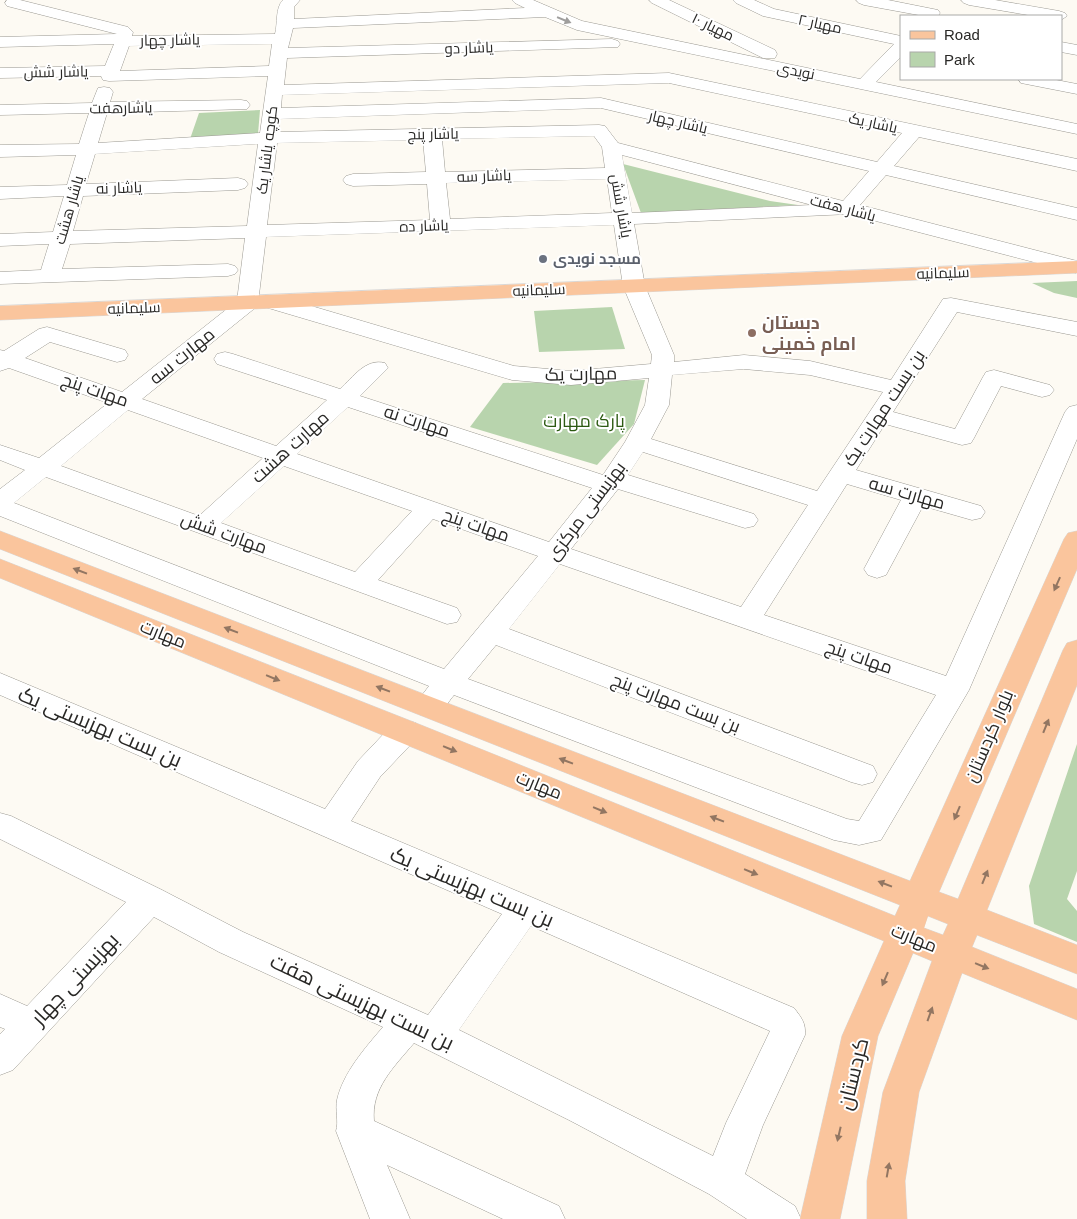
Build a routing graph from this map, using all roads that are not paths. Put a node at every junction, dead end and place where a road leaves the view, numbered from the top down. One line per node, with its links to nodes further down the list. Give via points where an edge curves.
1 (292, 0): 19 (street, کوچه یاشار یک, via 286,6)
2 (520, 0): 10 (street, نویدی)
3 (657, 0): 24 (street, مهیار ۱۰)
4 (741, 0): 22 (street, مهیار ۲, via 769,13)
5 (864, 0): 12 (street)
6 (945, 0): 12 (street)
7 (969, 0): 13 (street)
8 (70, 1): 11 (street)
9 (13, 3): 11 (street, یاشار چهار)
10 (547, 6): 18 (street, نویدی, one-way to 18, via 577,26); 19 (street, یاشار دو); 24 (street, نویدی)
11 (46, 12): 16 (street, یاشار چهار)
12 (931, 15)
13 (1054, 15)
14 (1062, 16): 15 (street)
15 (1077, 20)
16 (124, 37): 17 (street); 19 (street, یاشار چهار); 26 (street)
17 (0, 42)
18 (659, 43): 21 (street, یاشار دو); 24 (street, نویدی)
19 (280, 47): 21 (street, یاشار دو); 26 (street); 31 (street, کوچه یاشار یک)
20 (1062, 47): 23 (street)
21 (423, 49): 29 (street)
22 (899, 49): 27 (street)
23 (1077, 50)
24 (765, 59): 27 (street, نویدی); 32 (street)
25 (0, 73): 26 (street, یاشار شش)
26 (110, 74): 34 (street)
27 (869, 80): 37 (street, نویدی); 39 (street, نویدی)
28 (1032, 80): 30 (street)
29 (428, 85): 31 (street); 32 (street, یاشار یک, via 669,78)
30 (1077, 89)
31 (274, 90): 36 (street, کوچه یاشار یک)
32 (735, 93): 38 (street); 41 (street, یاشار یک)
33 (241, 105): 34 (street, یاشارهفت)
34 (99, 108): 35 (street, یاشارهفت); 45 (street)
35 (0, 110)
36 (271, 114): 38 (street, یاشار چهار, via 601,103); 43 (street, کوچه یاشار یک)
37 (1077, 118)
38 (698, 126): 48 (street, یاشار چهار)
39 (1077, 129)
40 (598, 130): 42 (street, یاشار پنج); 44 (street, یاشار شش)
41 (913, 132): 47 (street, یاشار یک); 48 (street)
42 (432, 134): 43 (street, یاشار پنج); 50 (street)
43 (268, 138): 45 (street); 59 (street, کوچه یاشار یک)
44 (611, 147): 49 (street, یاشار شش); 55 (street, یاشار هفت)
45 (87, 149): 46 (street); 53 (street, یاشار هشت)
46 (0, 151)
47 (1077, 165)
48 (882, 168): 55 (street); 56 (street, یاشار چهار)
49 (615, 173): 50 (street, یاشار سه); 57 (street, یاشار شش)
50 (435, 178): 51 (street, یاشار سه); 58 (street)
51 (353, 180)
52 (238, 184): 53 (street, یاشار نه)
53 (75, 190): 54 (street, یاشار نه); 60 (street, یاشار هشت)
54 (0, 193)
55 (847, 209): 57 (street, یاشار ده); 62 (street, یاشار هفت)
56 (1077, 214)
57 (623, 220): 58 (street, یاشار ده); 66 (street, یاشار شش)
58 (440, 226): 59 (street, یاشار ده)
59 (256, 232): 60 (street, یاشار ده); 68 (street, کوچه یاشار یک)
60 (61, 238): 61 (street, یاشار ده); 64 (street, یاشار هشت)
61 (0, 240)
62 (1076, 267): 66 (main road, سلیمانیه)
63 (228, 270): 64 (street)
64 (50, 276): 65 (street)
65 (0, 278)
66 (634, 286): 67 (main road, سلیمانیه); 75 (street, بهزیستی مرکزی, via 664,356)
67 (272, 302): 68 (main road, سلیمانیه); 75 (street, مهارت یک, via 512,373 571,378)
68 (247, 303): 69 (main road, سلیمانیه); 79 (street, مهارت سه)
69 (0, 314)
70 (1077, 329): 76 (street, بن بست مهارت یک, via 951,304)
71 (117, 355): 73 (street, via 51,334)
72 (225, 359): 78 (street, مهارت نه)
73 (2, 360): 79 (street, مهات پنج)
74 (377, 368): 78 (street, مهارت هشت)
75 (661, 371): 76 (street, مهارت یک, via 744,362 810,368); 82 (street, بهزیستی مرکزی, via 657,405)
76 (897, 388): 81 (street, بن بست مهارت یک)
77 (1042, 390): 81 (street, via 994,377 962,438)
78 (345, 397): 84 (street, مهارت هشت); 87 (street, مهارت نه)
79 (126, 401): 84 (street, مهات پنج); 85 (street, مهارت سه)
80 (1077, 412): 108 (street)
81 (879, 414): 86 (street, بن بست مهارت یک)
82 (637, 442): 87 (street, بهزیستی مرکزی); 89 (street)
83 (0, 452): 85 (street, مهارت شش)
84 (281, 456): 92 (street, مهات پنج); 95 (street, مهارت هشت)
85 (44, 467): 90 (street, مهارت سه); 95 (street, مهارت شش)
86 (841, 474): 88 (street, مهارت سه); 89 (street, بن بست مهارت یک)
87 (610, 482): 94 (street, مهارت نه); 98 (street, بهزیستی مرکزی)
88 (916, 496): 93 (street, مهارت سه); 100 (street)
89 (822, 501): 103 (street, بن بست مهارت یک)
90 (0, 502)
91 (0, 507): 106 (street)
92 (429, 508): 98 (street, مهات پنج); 101 (street)
93 (972, 512)
94 (745, 520)
95 (203, 526): 101 (street, مهارت شش)
96 (0, 539): 109 (main road, مهارت, one-way to 96)
97 (1077, 540): 114 (main road, بلوار کردستان, one-way to 114)
98 (555, 553): 103 (street, مهات پنج); 104 (street, بهزیستی مرکزی)
99 (0, 568): 110 (main road, مهارت, one-way to 110)
100 (877, 569)
101 (360, 583): 102 (street, مهارت شش)
102 (447, 615)
103 (747, 619): 108 (street, مهات پنج)
104 (491, 633): 106 (street, بهزیستی مرکزی); 111 (street, بن بست مهارت پنج)
105 (1077, 650): 117 (main road, one-way to 105)
106 (448, 682): 108 (street, via 845,831 859,833 870,831); 109 (street, بهزیستی مرکزی)
107 (0, 683): 113 (street, بن بست بهزیستی یک)
108 (954, 690)
109 (428, 707): 110 (main road); 114 (main road, مهارت, one-way to 109)
110 (405, 731): 113 (street, via 370,769); 118 (main road, مهارت, one-way to 118)
111 (862, 774)
112 (0, 825): 115 (street, بن بست بهزیستی هفت)
113 (331, 826): 116 (street, بن بست بهزیستی یک)
114 (921, 898): 117 (main road, مهارت); 118 (main road, بلوار کردستان)
115 (150, 899): 123 (street, بهزیستی چهار); 124 (street, بن بست بهزیستی هفت, via 231,942)
116 (524, 909): 124 (street); 127 (street, بن بست بهزیستی یک, via 781,1019 786,1024 787,1035 745,1123)
117 (969, 917): 119 (main road); 120 (main road, مهارت)
118 (904, 934): 119 (main road, مهارت); 131 (main road, کردستان, one-way to 131, via 860,1036)
119 (952, 954): 121 (main road, مهارت, one-way to 121); 132 (main road, one-way to 119, via 886,1181 901,1092)
120 (1077, 960)
121 (1077, 1005)
122 (0, 1009): 123 (street)
123 (32, 1026): 125 (street, بهزیستی چهار)
124 (422, 1029): 126 (street, via 369,1072 355,1100); 127 (street, بن بست بهزیستی هفت)
125 (0, 1060)
126 (355, 1130): 128 (street); 129 (street)
127 (723, 1181): 130 (street, بن بست بهزیستی هفت)
128 (390, 1219)
129 (545, 1219)
130 (780, 1219)
131 (820, 1219)
132 (887, 1219)

